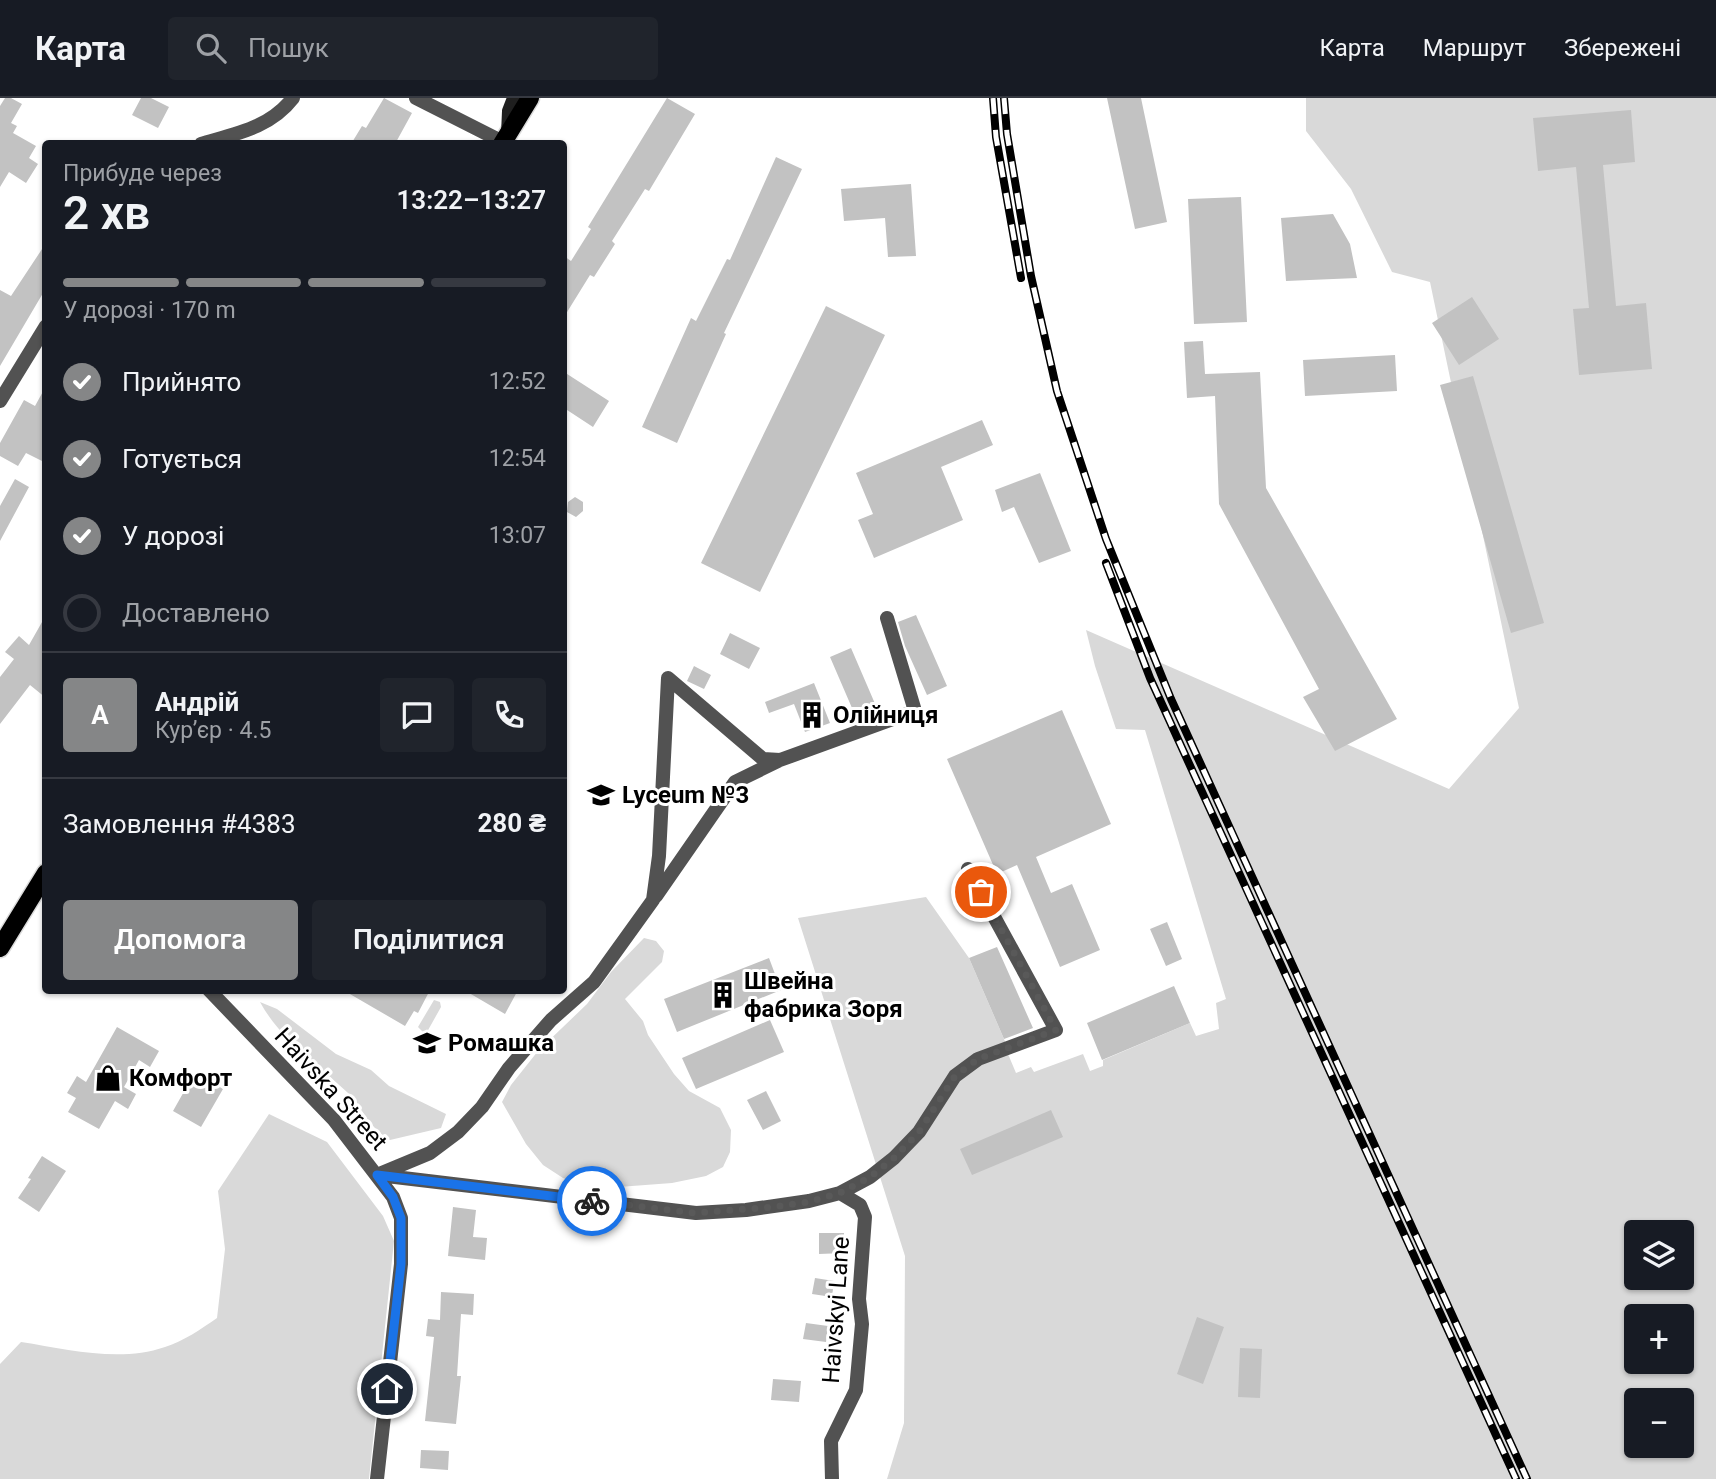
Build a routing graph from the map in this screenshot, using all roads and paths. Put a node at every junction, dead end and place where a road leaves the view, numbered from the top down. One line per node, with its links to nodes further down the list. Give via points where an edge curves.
1 (293, 98): 5 (street, via 260,126)
2 (416, 98): 6 (street)
3 (514, 98): 6 (main road)
4 (530, 98): 6 (main road)
5 (214, 140)
6 (504, 140)
7 (42, 333): 8 (street)
8 (0, 401)
9 (887, 618): 10 (street, via 915,711)
10 (780, 760): 13 (street, via 735,782); 13 (street, via 763,759 668,678 660,856)
11 (968, 869): 17 (street, via 1056,1030 978,1059 955,1076 919,1132 894,1158)
12 (42, 880): 14 (main road)
13 (653, 900): 16 (street, via 594,982 551,1020 458,1132 430,1153)
14 (0, 948)
15 (213, 994): 16 (street, Haivska Street, via 334,1120)
16 (377, 1175): 17 (street, via 695,1213 773,1207); 18 (street, Haivska Street, via 401,1218 401,1264)
17 (840, 1193): 19 (street, Haivskyi Lane, via 860,1205 865,1217 856,1390 831,1441)
18 (377, 1479)
19 (832, 1479)

